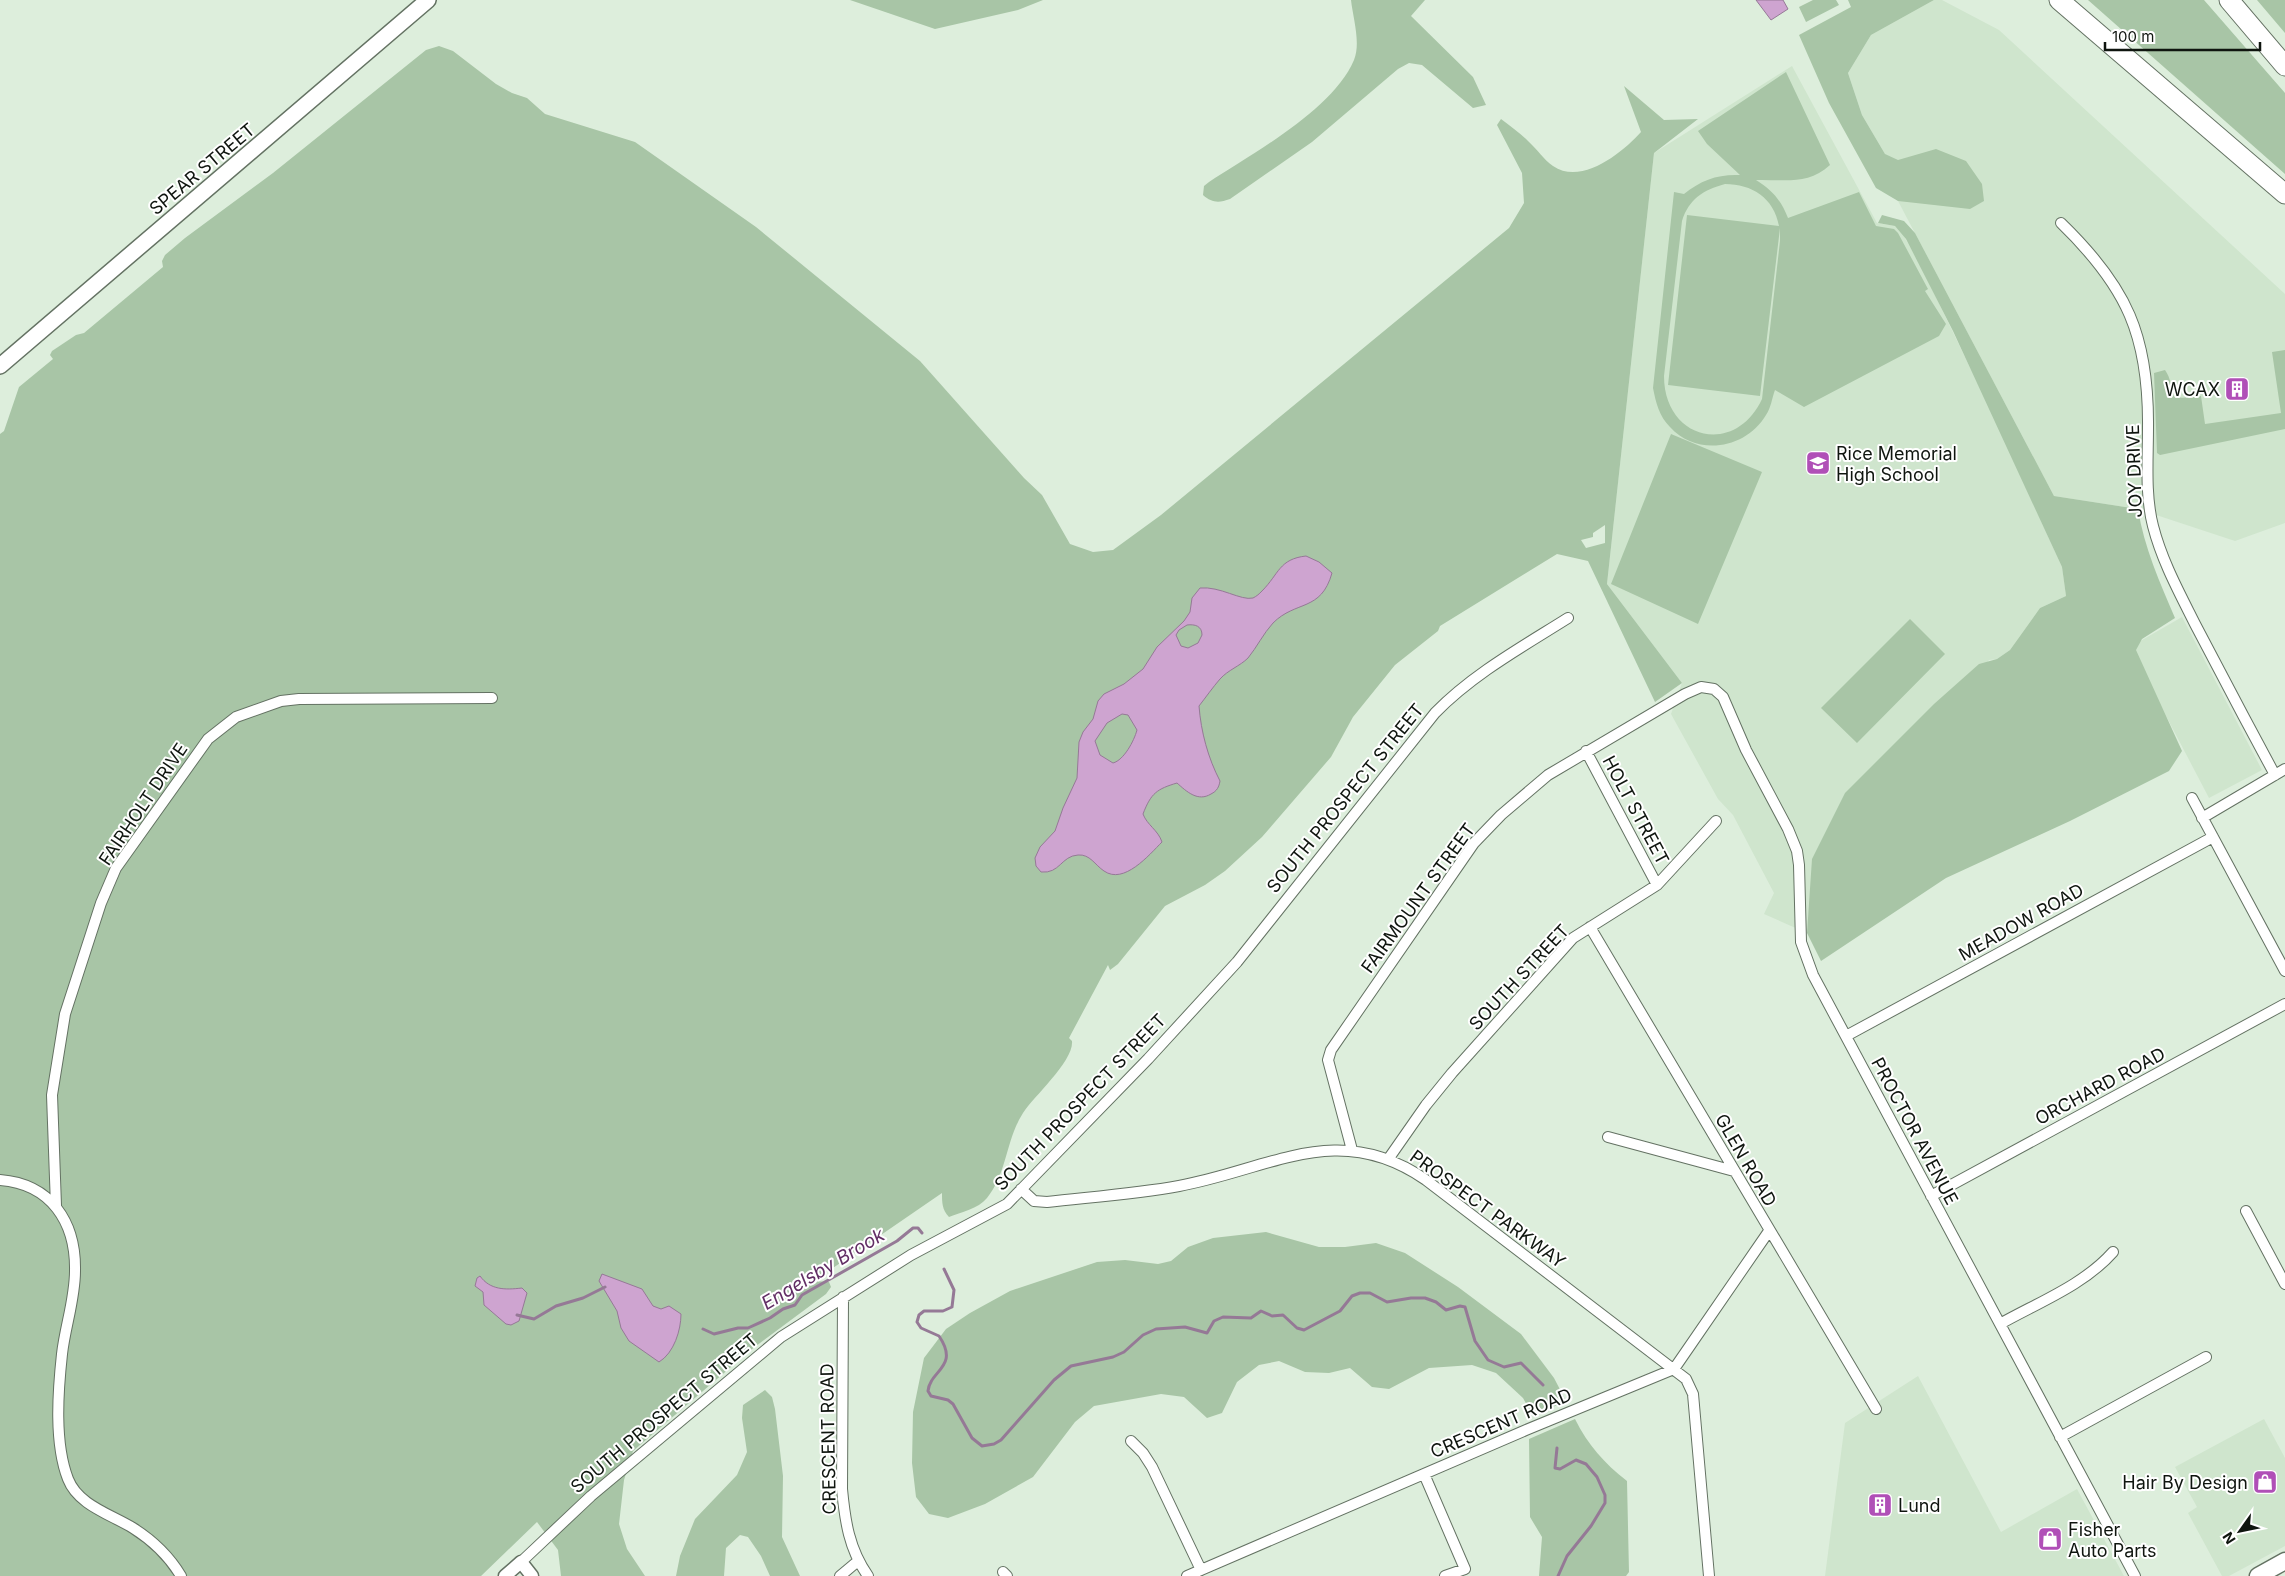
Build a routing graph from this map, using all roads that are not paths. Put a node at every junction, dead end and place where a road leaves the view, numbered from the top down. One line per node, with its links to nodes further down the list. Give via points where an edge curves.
1 (428, 0): 7 (main road, SPEAR STREET)
2 (2059, 0): 5 (highway)
3 (2230, 0): 4 (highway)
4 (2285, 66)
5 (2285, 194)
6 (2061, 223): 13 (street, JOY DRIVE, via 2112,280 2134,324 2146,373 2150,506 2160,551)
7 (0, 366)
8 (1568, 618): 28 (street, SOUTH PROSPECT STREET, via 1452,696 1237,962 1148,1059)
9 (1714, 689): 11 (street, FAIRMOUNT STREET, via 1701,687 1685,694); 22 (street, PROCTOR AVENUE, via 1727,704 1797,851 1801,884 1800,933 1804,950 1813,975)
10 (492, 698): 30 (street, FAIRHOLT DRIVE, via 281,701 236,716 208,739 116,868 101,903 65,1014 52,1094)
11 (1586, 751): 18 (street, HOLT STREET); 24 (street, FAIRMOUNT STREET, via 1548,775 1474,843 1331,1050 1328,1060)
12 (2285, 769): 13 (street)
13 (2275, 774): 15 (street)
14 (2192, 798): 15 (street)
15 (2202, 818): 17 (street)
16 (1716, 822): 18 (street, SOUTH STREET)
17 (2212, 837): 20 (street); 22 (street, MEADOW ROAD)
18 (1657, 885): 19 (street, SOUTH STREET)
19 (1590, 927): 25 (street, SOUTH STREET, via 1567,945 1452,1073); 26 (street, GLEN ROAD)
20 (2285, 972)
21 (2285, 1004): 29 (street, ORCHARD ROAD)
22 (1846, 1036): 29 (street, PROCTOR AVENUE)
23 (1608, 1137): 26 (street)
24 (1352, 1150): 25 (street, PROSPECT PARKWAY); 28 (street, PROSPECT PARKWAY, via 1305,1154 1156,1190 1042,1202 1034,1201)
25 (1389, 1158): 38 (street, PROSPECT PARKWAY, via 1426,1180)
26 (1734, 1171): 32 (street, GLEN ROAD)
27 (0, 1180): 30 (street, via 30,1186)
28 (1020, 1189): 35 (street, SOUTH PROSPECT STREET, via 998,1210 911,1255)
29 (1932, 1196): 36 (street, PROCTOR AVENUE)
30 (56, 1206): 48 (street, via 69,1232 76,1272 60,1376 59,1425 65,1471 76,1494 146,1537 165,1554)
31 (2246, 1211): 34 (street)
32 (1769, 1231): 38 (street); 39 (street, GLEN ROAD)
33 (2113, 1252): 36 (street, via 2084,1276)
34 (2285, 1284)
35 (843, 1297): 43 (street, CRESCENT ROAD, via 842,1489 846,1526); 45 (street, SOUTH PROSPECT STREET, via 781,1337 724,1383 591,1496)
36 (2000, 1324): 40 (street, PROCTOR AVENUE)
37 (2206, 1357): 40 (street)
38 (1674, 1369): 42 (street, CRESCENT ROAD); 55 (street, PROSPECT PARKWAY, via 1686,1379 1693,1394)
39 (1876, 1409)
40 (2060, 1437): 56 (street, PROCTOR AVENUE)
41 (1131, 1441): 46 (street, via 1152,1467)
42 (1424, 1474): 46 (street, CRESCENT ROAD); 54 (street, via 1465,1569)
43 (858, 1561): 51 (street); 52 (street, CRESCENT ROAD)
44 (2285, 1561): 47 (main road)
45 (521, 1562): 49 (street, SOUTH PROSPECT STREET); 50 (street)
46 (1201, 1570): 53 (street, CRESCENT ROAD)
47 (2264, 1575)
48 (181, 1576)
49 (505, 1576)
50 (532, 1576)
51 (840, 1576)
52 (868, 1576)
53 (1187, 1576)
54 (1446, 1576)
55 (1709, 1576)
56 (2135, 1576)

